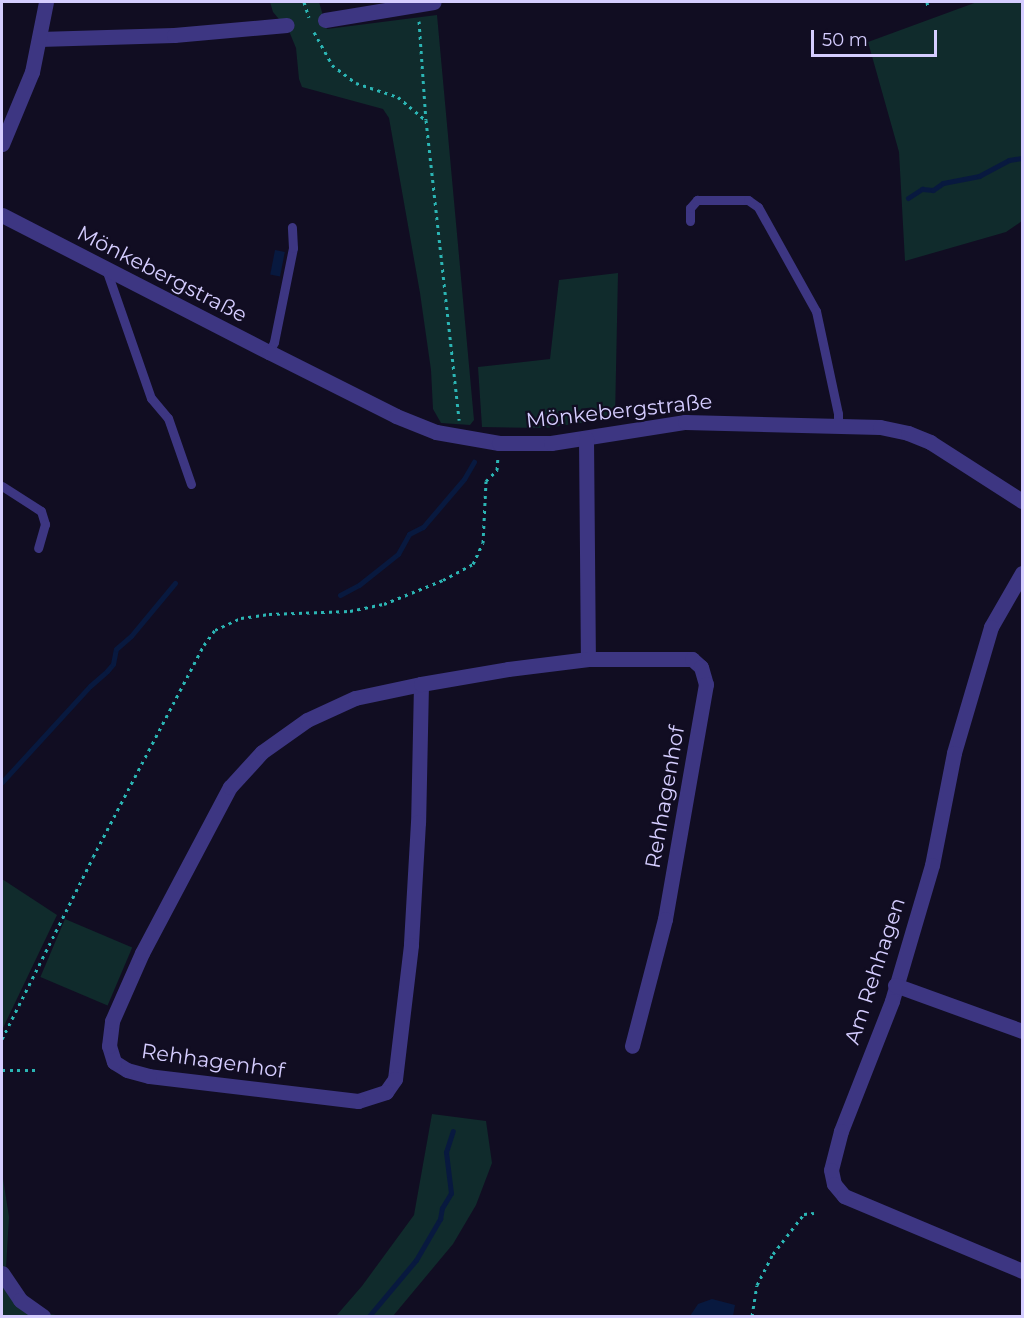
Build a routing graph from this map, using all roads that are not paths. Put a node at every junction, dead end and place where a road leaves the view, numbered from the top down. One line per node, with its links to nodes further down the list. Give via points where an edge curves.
1 (46, 2): 5 (street)
2 (434, 2): 3 (street)
3 (317, 21)
4 (287, 25): 5 (street, via 174,35)
5 (39, 39): 6 (street, via 32,72)
6 (2, 144)
7 (2, 215): 10 (street, Mönkebergstraße)
8 (690, 221): 12 (lane, via 690,208 697,200 748,201 758,207 816,312)
9 (292, 227): 11 (lane, via 293,248)
10 (106, 269): 11 (street, Mönkebergstraße); 14 (lane, via 151,398 168,418)
11 (269, 352): 13 (street, Mönkebergstraße, via 436,432 499,443)
12 (838, 425): 13 (street, Mönkebergstraße, via 685,422); 16 (street, Mönkebergstraße, via 880,427 930,442)
13 (586, 438): 19 (street)
14 (191, 484)
15 (2, 486): 17 (lane, via 41,511 45,524)
16 (1023, 501)
17 (38, 548)
18 (1023, 573): 21 (street, Am Rehhagen, via 991,627 954,753 932,865)
19 (588, 658): 20 (street, Rehhagenhof); 23 (street, Rehhagenhof, via 692,659 701,667 706,684 665,919)
20 (421, 684): 20 (street, Rehhagenhof, via 411,945 395,1079 386,1092 358,1101 149,1076 114,1062 109,1046 112,1021 142,953 230,787 262,752 307,720 355,698)
21 (896, 985): 22 (street); 24 (street, Am Rehhagen, via 834,1152 834,1184 844,1196)
22 (1023, 1031)
23 (632, 1046)
24 (1023, 1271)
25 (2, 1274): 26 (street, via 20,1300)
26 (43, 1317)

